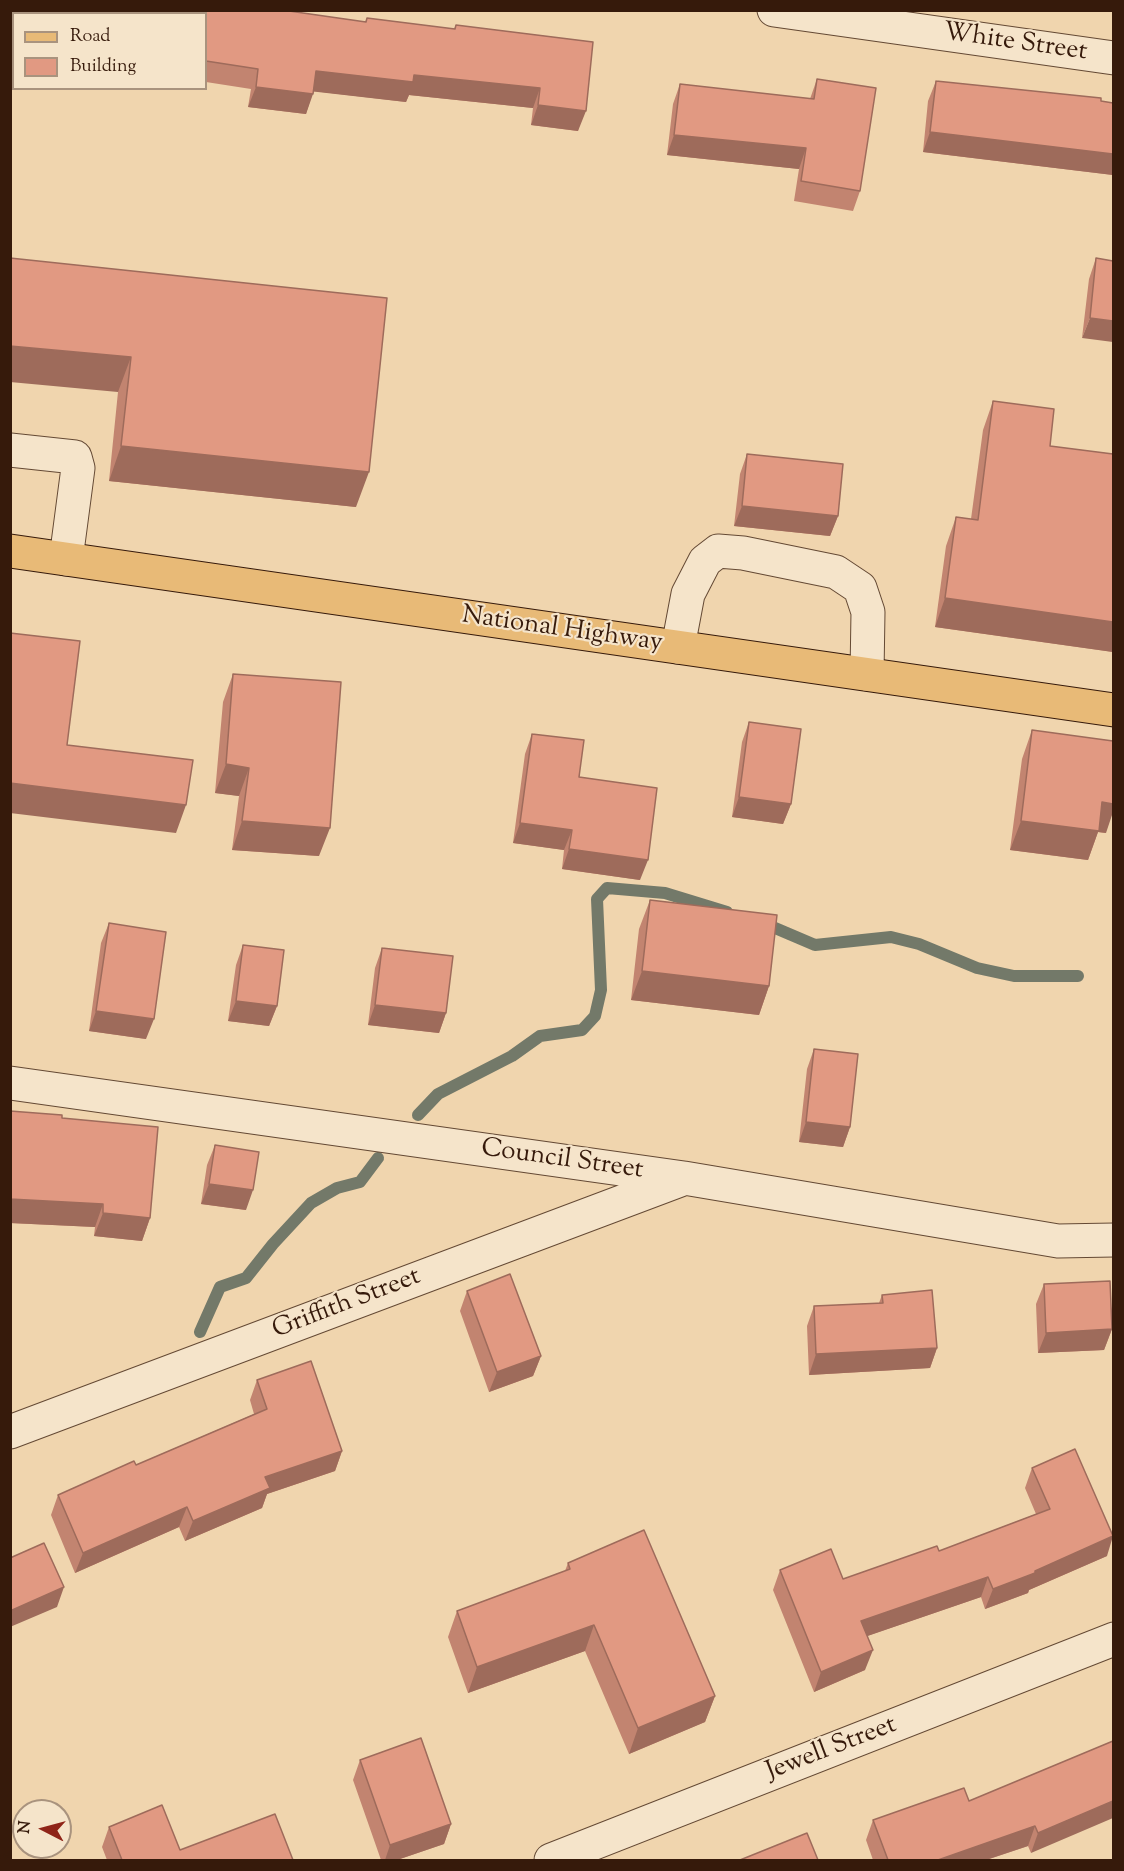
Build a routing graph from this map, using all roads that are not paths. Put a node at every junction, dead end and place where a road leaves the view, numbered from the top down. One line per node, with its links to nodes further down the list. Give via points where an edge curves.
1 (774, 10): 2 (street, White Street)
2 (1113, 58)
3 (10, 450): 5 (street, via 75,457 78,468)
4 (10, 551): 5 (main road, National Highway)
5 (66, 560): 6 (main road, National Highway)
6 (678, 647): 7 (main road, National Highway); 7 (street, via 688,594 705,561 718,551 743,553 836,572 860,588 868,612)
7 (867, 674): 8 (main road, National Highway)
8 (1113, 710)
9 (10, 1083): 10 (street, Council Street)
10 (684, 1178): 11 (street, Council Street, via 1058,1241); 12 (street, Griffith Street)
11 (1113, 1240)
12 (10, 1432)
13 (1113, 1639): 14 (street, Jewell Street)
14 (551, 1860)

